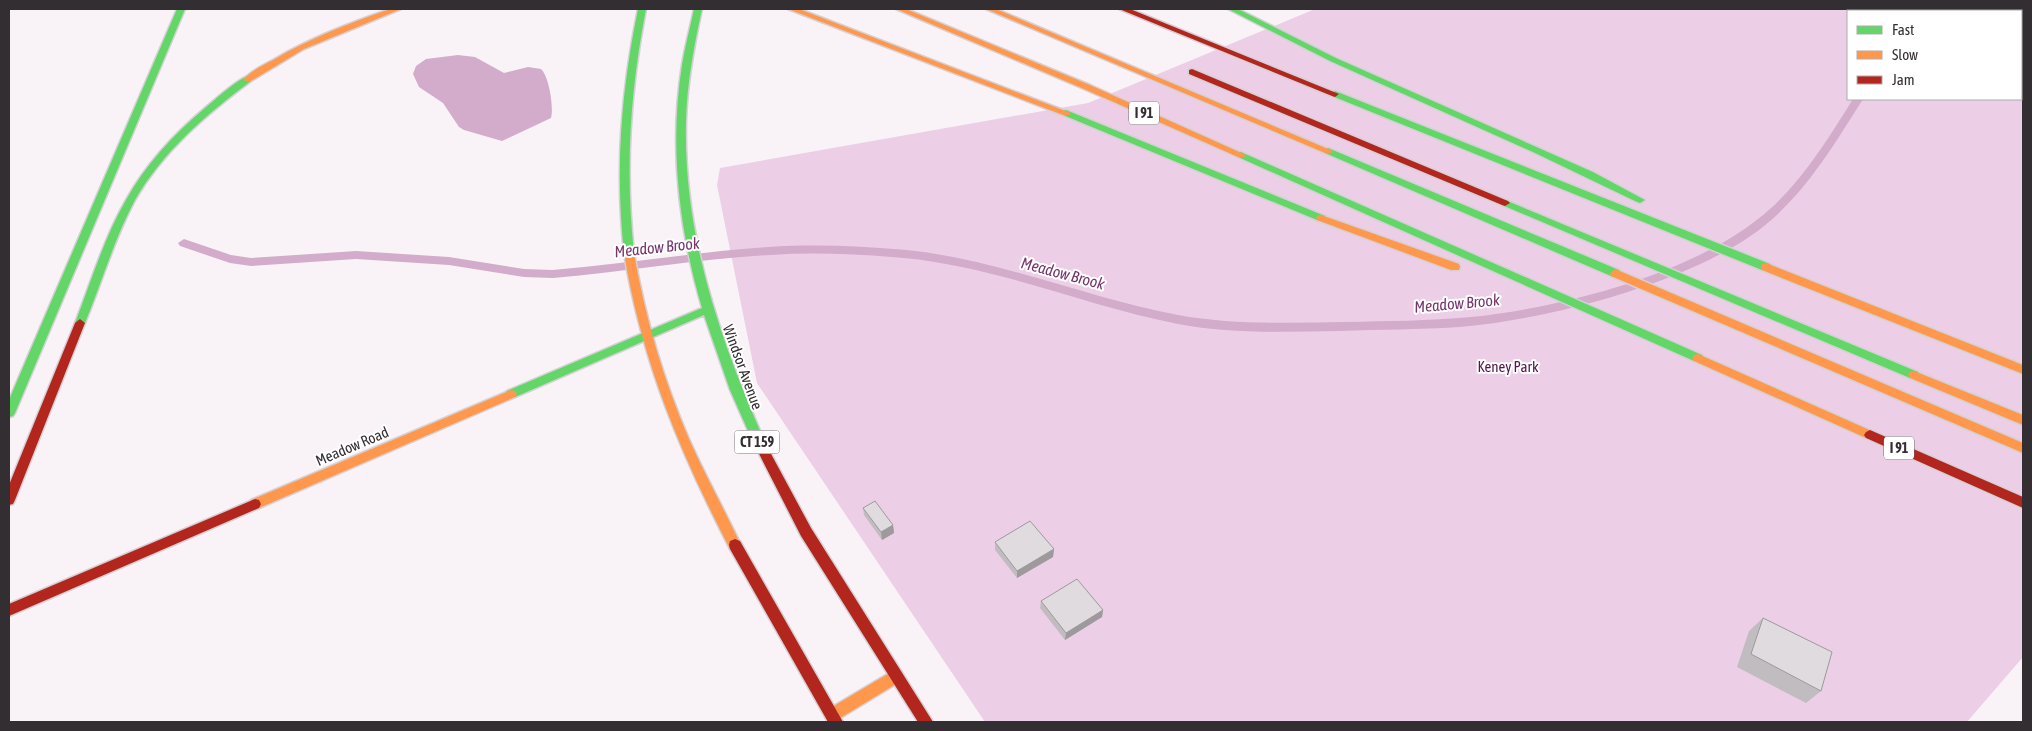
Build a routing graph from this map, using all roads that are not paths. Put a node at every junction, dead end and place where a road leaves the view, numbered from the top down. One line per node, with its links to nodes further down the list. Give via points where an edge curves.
1 (181, 9): 16 (main road)
2 (397, 9): 19 (main road, via 312,42 259,72 198,118 161,157 125,212)
3 (642, 9): 14 (main road, via 630,65 623,122 622,176 629,249)
4 (698, 9): 13 (main road, Windsor Avenue / CT 159, via 682,78 680,133 683,198 690,244)
5 (792, 9): 12 (main road, via 1054,108 1416,255)
6 (900, 9): 12 (main road, I 91, via 1033,64)
7 (990, 9): 18 (main road)
8 (1123, 9): 11 (main road)
9 (1232, 9): 11 (main road, via 1315,51 1598,177)
10 (1180, 67): 17 (main road)
11 (1716, 247): 15 (main road)
12 (1536, 287): 20 (main road, I 91)
13 (707, 310): 14 (main road, Meadow Road); 22 (main road, Windsor Avenue / CT 159, via 728,375 759,448)
14 (647, 336): 21 (main road, Meadow Road); 23 (main road, via 676,424 715,507 765,601)
15 (2023, 370)
16 (9, 413)
17 (2023, 420)
18 (2023, 448)
19 (9, 500)
20 (2023, 503)
21 (9, 610)
22 (896, 676): 23 (main road); 24 (main road, Windsor Avenue / CT 159)
23 (834, 718)
24 (926, 722)

